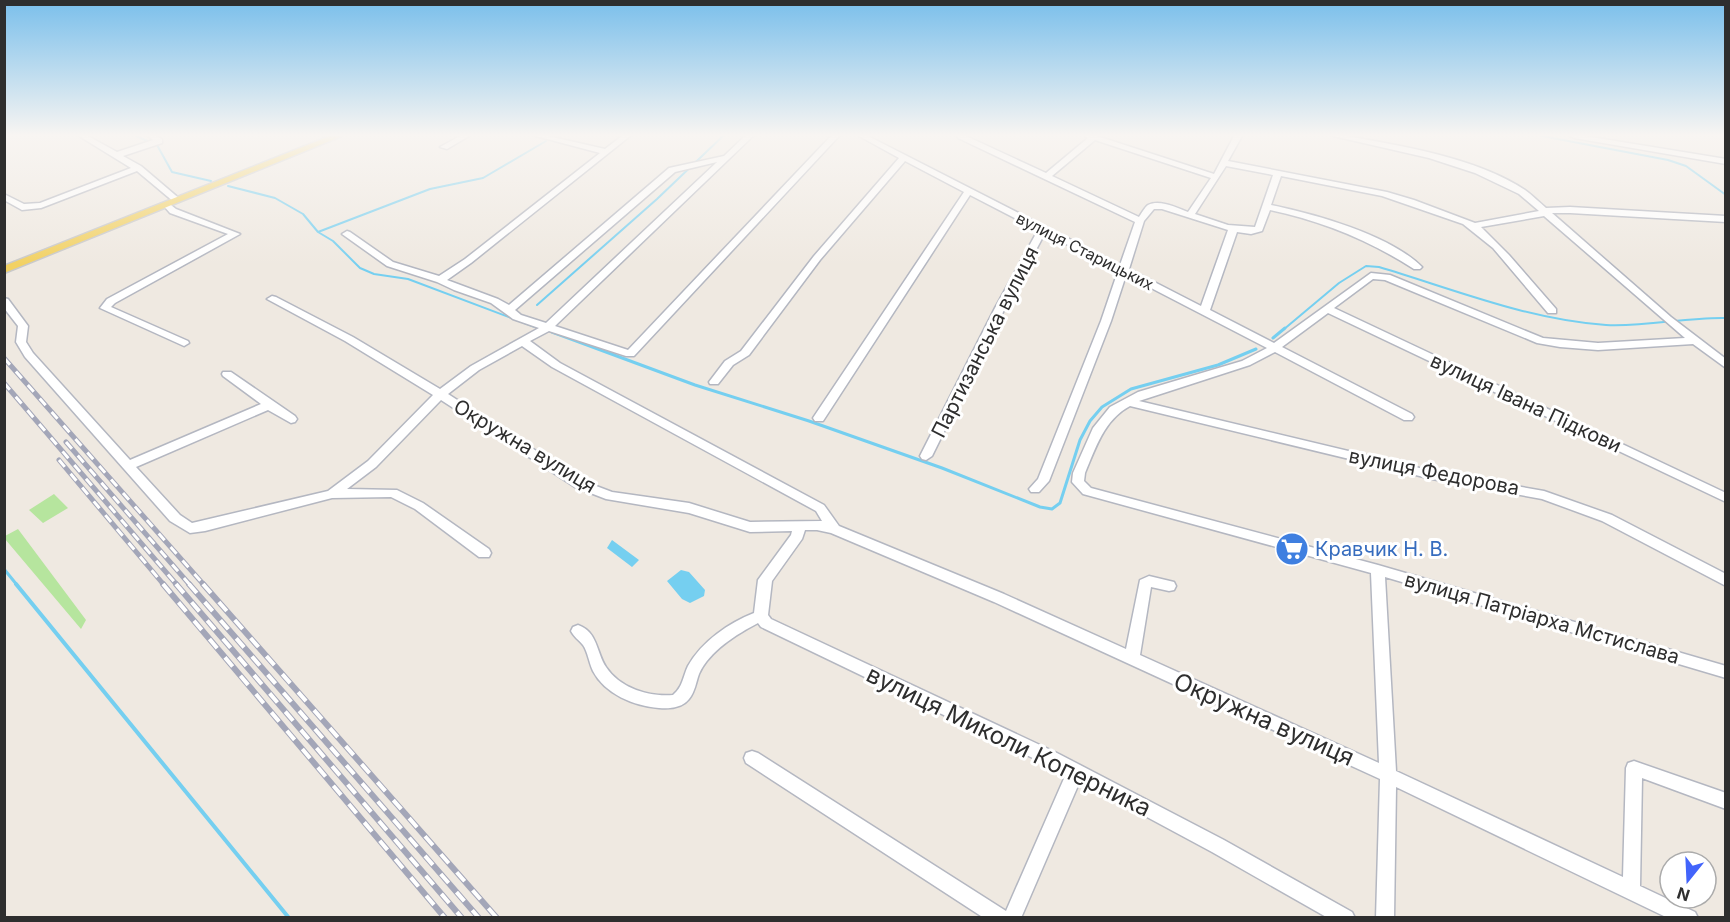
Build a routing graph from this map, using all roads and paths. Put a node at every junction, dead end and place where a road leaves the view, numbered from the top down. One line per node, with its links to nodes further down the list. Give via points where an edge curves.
1 (109, 179): 16 (street, via 41,205 22,207)
2 (149, 179): 17 (street)
3 (229, 179): 17 (main road)
4 (573, 179): 30 (street)
5 (661, 179): 34 (street)
6 (702, 179): 37 (street)
7 (795, 179): 37 (street, via 630,354)
8 (885, 179): 44 (street, via 817,258 750,348 729,363)
9 (944, 179): 15 (street, вулиця Старицьких)
10 (1053, 179): 22 (street)
11 (1215, 179): 20 (street)
12 (1276, 179): 18 (street)
13 (1317, 179): 23 (street, via 1408,200)
14 (1497, 179): 19 (street, via 1522,192)
15 (968, 192): 24 (street, вулиця Старицьких); 49 (street)
16 (4, 196)
17 (172, 202): 28 (main road); 40 (street, via 173,211 235,234 105,308)
18 (1267, 207): 25 (street, via 1259,229 1253,233); 27 (street, via 1341,226)
19 (1545, 212): 21 (street, via 1600,211); 23 (street); 38 (street)
20 (1191, 214): 22 (street, via 1156,205); 25 (street)
21 (1725, 219)
22 (1140, 221): 29 (street)
23 (1474, 226): 35 (street)
24 (1043, 229): 29 (street, вулиця Старицьких); 51 (street, Партизанська вулиця)
25 (1233, 229): 36 (street)
26 (347, 234): 30 (street, via 390,264)
27 (1417, 267)
28 (4, 270)
29 (1124, 272): 36 (street, вулиця Старицьких); 53 (street, via 1042,481)
30 (440, 280): 34 (street)
31 (272, 299): 45 (street, Окружна вулиця, via 349,339)
32 (4, 301): 52 (street, via 23,326 21,342 29,355)
33 (1327, 309): 38 (street, via 1371,276 1378,275 1556,345); 41 (street); 55 (street, вулиця Івана Підкови)
34 (510, 311): 37 (street)
35 (1552, 311)
36 (1204, 312): 41 (street, вулиця Старицьких)
37 (548, 327): 39 (street)
38 (1694, 341): 42 (street)
39 (524, 342): 45 (street, via 475,368); 57 (street, Окружна вулиця, via 556,365 820,508)
40 (184, 343)
41 (1276, 347): 46 (street, via 1246,363); 48 (street)
42 (1725, 365)
43 (227, 374): 47 (street)
44 (714, 382)
45 (440, 394): 54 (street, via 372,464); 56 (street, Окружна вулиця, via 579,484 610,496 689,508 750,527)
46 (1127, 402): 59 (street, вулиця Патріарха Мстислава, via 1099,428 1079,473 1081,486); 60 (street, вулиця Федорова, via 1432,475 1544,495 1639,534)
47 (269, 405): 50 (street); 52 (street)
48 (1408, 417)
49 (819, 418)
50 (291, 419)
51 (926, 456)
52 (129, 465): 54 (street, via 175,518 190,528)
53 (1035, 489)
54 (332, 494): 58 (street, via 393,493 419,506)
55 (1725, 498)
56 (799, 526): 57 (street, Окружна вулиця); 62 (street, via 797,536 765,580)
57 (834, 529): 64 (street, Окружна вулиця)
58 (484, 553)
59 (1378, 570): 65 (street, вулиця Патріарха Мстислава); 68 (street)
60 (1725, 581)
61 (1169, 586): 64 (street, via 1149,581 1145,584)
62 (761, 616): 63 (street, via 746,622 706,654 693,670 689,689 677,700 631,696 622,691 603,675 589,642); 67 (street, вулиця Миколи Коперника, via 766,623 841,660)
63 (578, 631)
64 (1132, 659): 68 (street, Окружна вулиця)
65 (1725, 672)
66 (752, 758): 71 (street)
67 (1076, 771): 72 (street); 73 (street, вулиця Миколи Коперника)
68 (1388, 775): 70 (street, Окружна вулиця); 74 (street)
69 (1725, 804): 70 (street, via 1634,768)
70 (1630, 891): 75 (street, Окружна вулиця)
71 (1001, 918)
72 (1012, 918)
73 (1346, 918)
74 (1385, 918)
75 (1689, 918)

